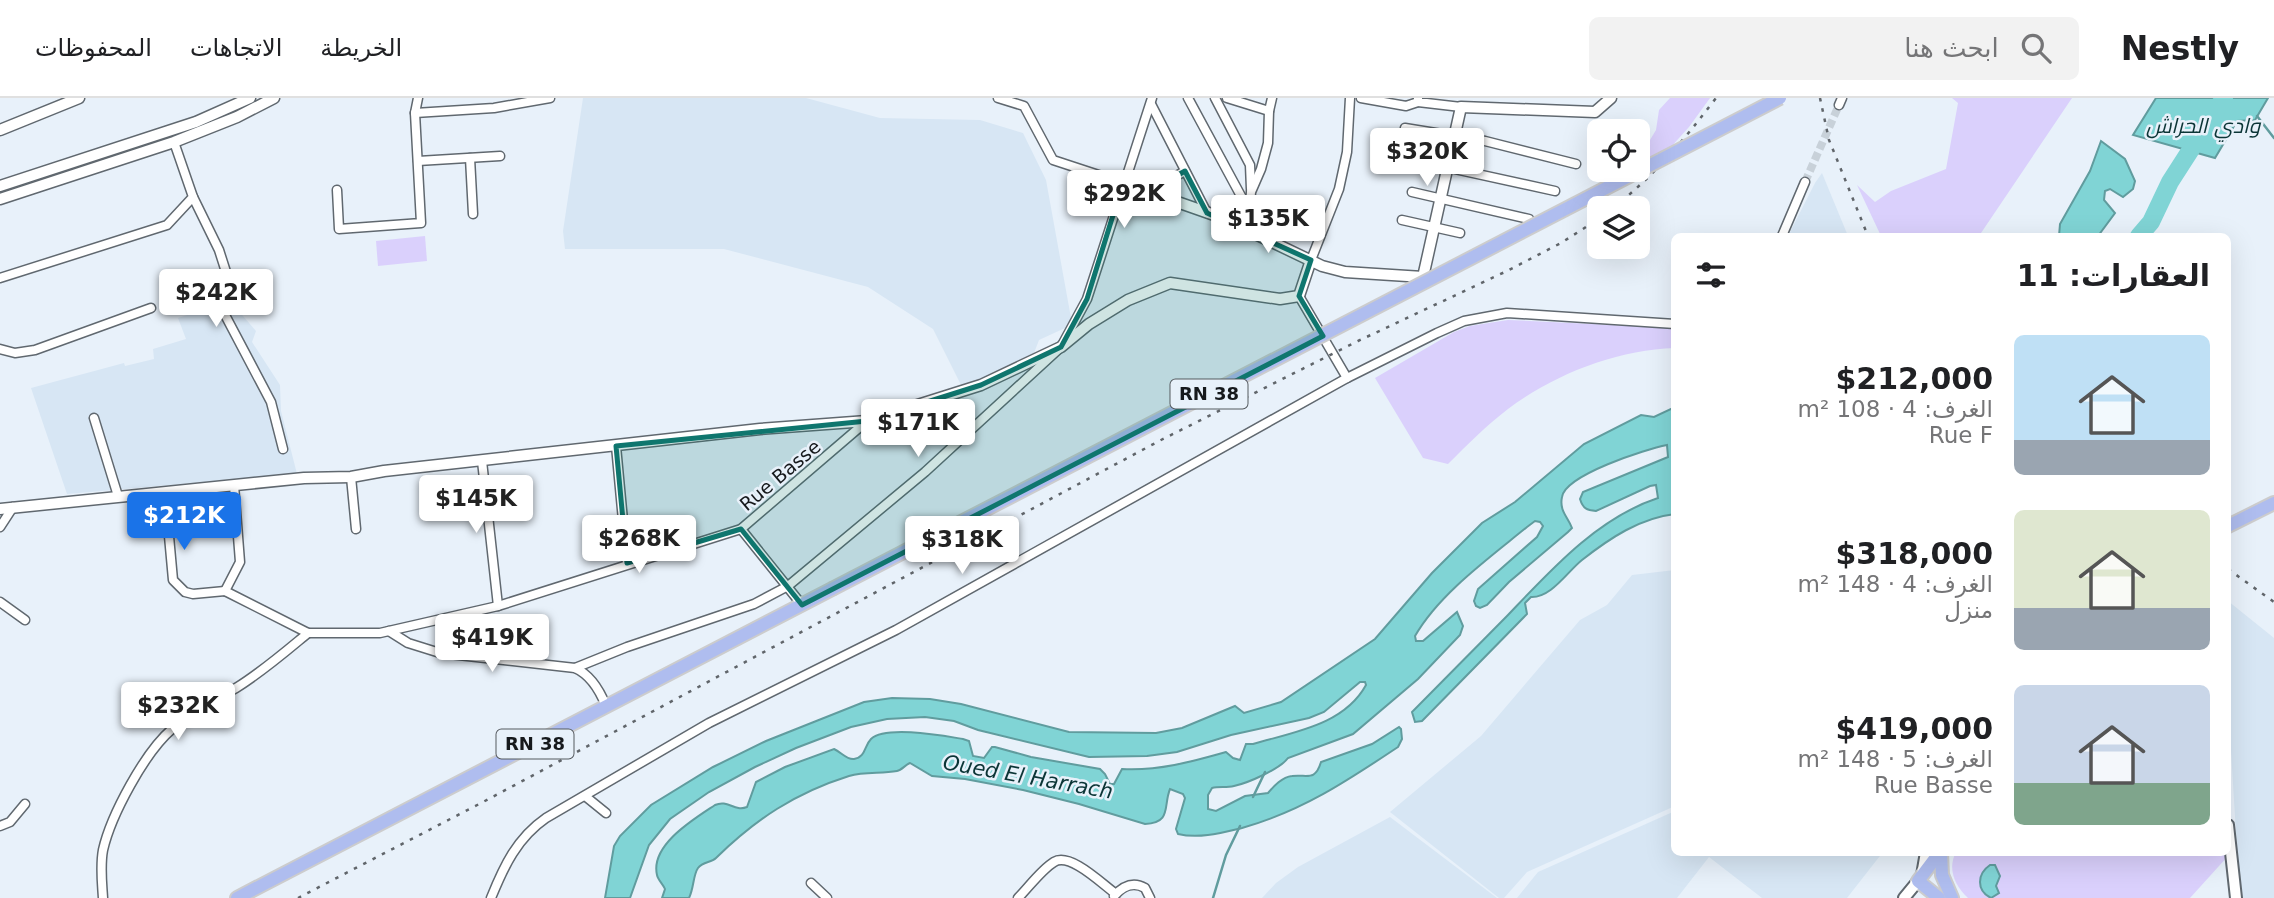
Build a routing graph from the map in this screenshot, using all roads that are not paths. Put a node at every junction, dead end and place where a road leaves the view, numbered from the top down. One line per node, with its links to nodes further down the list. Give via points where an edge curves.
1 (79, 98): 22 (street)
2 (250, 98): 34 (street, via 196,122)
3 (274, 98): 24 (street)
4 (418, 98): 20 (street)
5 (550, 98): 20 (street, via 494,108)
6 (998, 98): 17 (street)
7 (1188, 98): 43 (street)
8 (1215, 98): 38 (street, via 1250,165)
9 (1227, 98): 19 (street)
10 (1272, 98): 19 (street)
11 (1350, 98): 52 (street, via 1339,190)
12 (1611, 98): 18 (street, via 1595,112)
13 (1780, 98): 80 (main road, RN 38, bridge)
14 (1366, 99): 15 (street, via 1406,106)
15 (1418, 100): 18 (street)
16 (1151, 101): 31 (street); 33 (street)
17 (1026, 102): 33 (street, via 1053,160)
18 (1461, 107): 23 (street)
19 (1269, 111): 38 (street, via 1268,144)
20 (415, 113): 27 (street)
21 (1405, 128): 23 (street)
22 (0, 130)
23 (1454, 137): 29 (street); 30 (street)
24 (174, 142): 40 (street); 42 (street)
25 (500, 156): 26 (street)
26 (470, 158): 27 (street); 45 (street)
27 (418, 161): 35 (street, via 421,223 339,229)
28 (1418, 161): 30 (street)
29 (1576, 164)
30 (1447, 168): 36 (street); 41 (street)
31 (1185, 171): 37 (street); 44 (street)
32 (1805, 182): 51 (street)
33 (1123, 183): 37 (street); 57 (street, via 1087,299)
34 (0, 186)
35 (337, 190)
36 (1555, 191)
37 (1148, 192): 44 (street)
38 (1251, 192): 43 (street)
39 (1412, 192): 41 (street)
40 (193, 197): 53 (street, via 167,225); 63 (street, via 227,275 223,313 271,402)
41 (1441, 197): 46 (street); 48 (street)
42 (0, 199)
43 (1248, 209): 49 (street)
44 (1207, 213): 49 (street)
45 (473, 214)
46 (1530, 219)
47 (1402, 220): 48 (street)
48 (1434, 227): 50 (street); 52 (street, via 1423,277 1346,272)
49 (1248, 229): 52 (street)
50 (1460, 233)
51 (1783, 233)
52 (1311, 260): 54 (street)
53 (0, 278)
54 (1300, 296): 57 (street, via 1280,299 1170,283 1128,300); 59 (street)
55 (151, 308): 58 (street, via 35,351)
56 (1671, 324): 59 (street, via 1528,313 1486,315 1437,333)
57 (1061, 347): 61 (street, via 981,386); 77 (street, via 925,472)
58 (0, 349)
59 (1347, 378): 87 (street, via 895,630 709,723)
60 (93, 418): 68 (street)
61 (867, 421): 62 (street); 75 (street, Rue Basse)
62 (615, 446): 64 (street); 76 (street)
63 (283, 449)
64 (482, 461): 65 (street); 81 (street)
65 (351, 477): 66 (street); 74 (street)
66 (234, 485): 67 (street); 78 (street, via 240,562)
67 (164, 492): 68 (street); 78 (street, via 173,580 192,594)
68 (117, 496): 71 (street)
69 (2274, 503): 72 (main road)
70 (1, 506): 71 (street)
71 (13, 508): 73 (street)
72 (2231, 524)
73 (0, 527)
74 (356, 529)
75 (741, 529): 76 (street, Rue Basse); 77 (street)
76 (628, 564): 81 (street, Rue Basse)
77 (788, 586): 80 (street); 85 (street, via 754,604)
78 (225, 591): 84 (street, Rue Basse)
79 (0, 602): 82 (street)
80 (802, 605): 86 (main road, RN 38)
81 (498, 607): 83 (street, Rue Basse)
82 (25, 620)
83 (389, 631): 84 (street, Rue Basse); 85 (street, via 440,653)
84 (308, 633): 98 (street, via 254,676 185,718 158,743 108,833 101,875)
85 (575, 668): 86 (street, via 601,693)
86 (606, 706): 99 (main road, RN 38)
87 (585, 796): 89 (street); 100 (street, via 526,833)
88 (25, 804): 90 (street, via 10,822)
89 (606, 813)
90 (0, 826)
91 (2231, 852): 107 (main road)
92 (1925, 856): 95 (main road)
93 (1937, 856): 95 (main road)
94 (1940, 856): 106 (main road)
95 (1920, 878): 104 (main road); 105 (main road)
96 (811, 883): 101 (street)
97 (1114, 896): 102 (street, via 1073,862 1062,859 1052,863); 103 (street, via 1136,885 1145,888)
98 (103, 898)
99 (237, 898)
100 (491, 898)
101 (827, 898)
102 (1018, 898)
103 (1150, 898)
104 (1904, 898)
105 (1939, 898)
106 (1952, 898)
107 (2236, 898)

